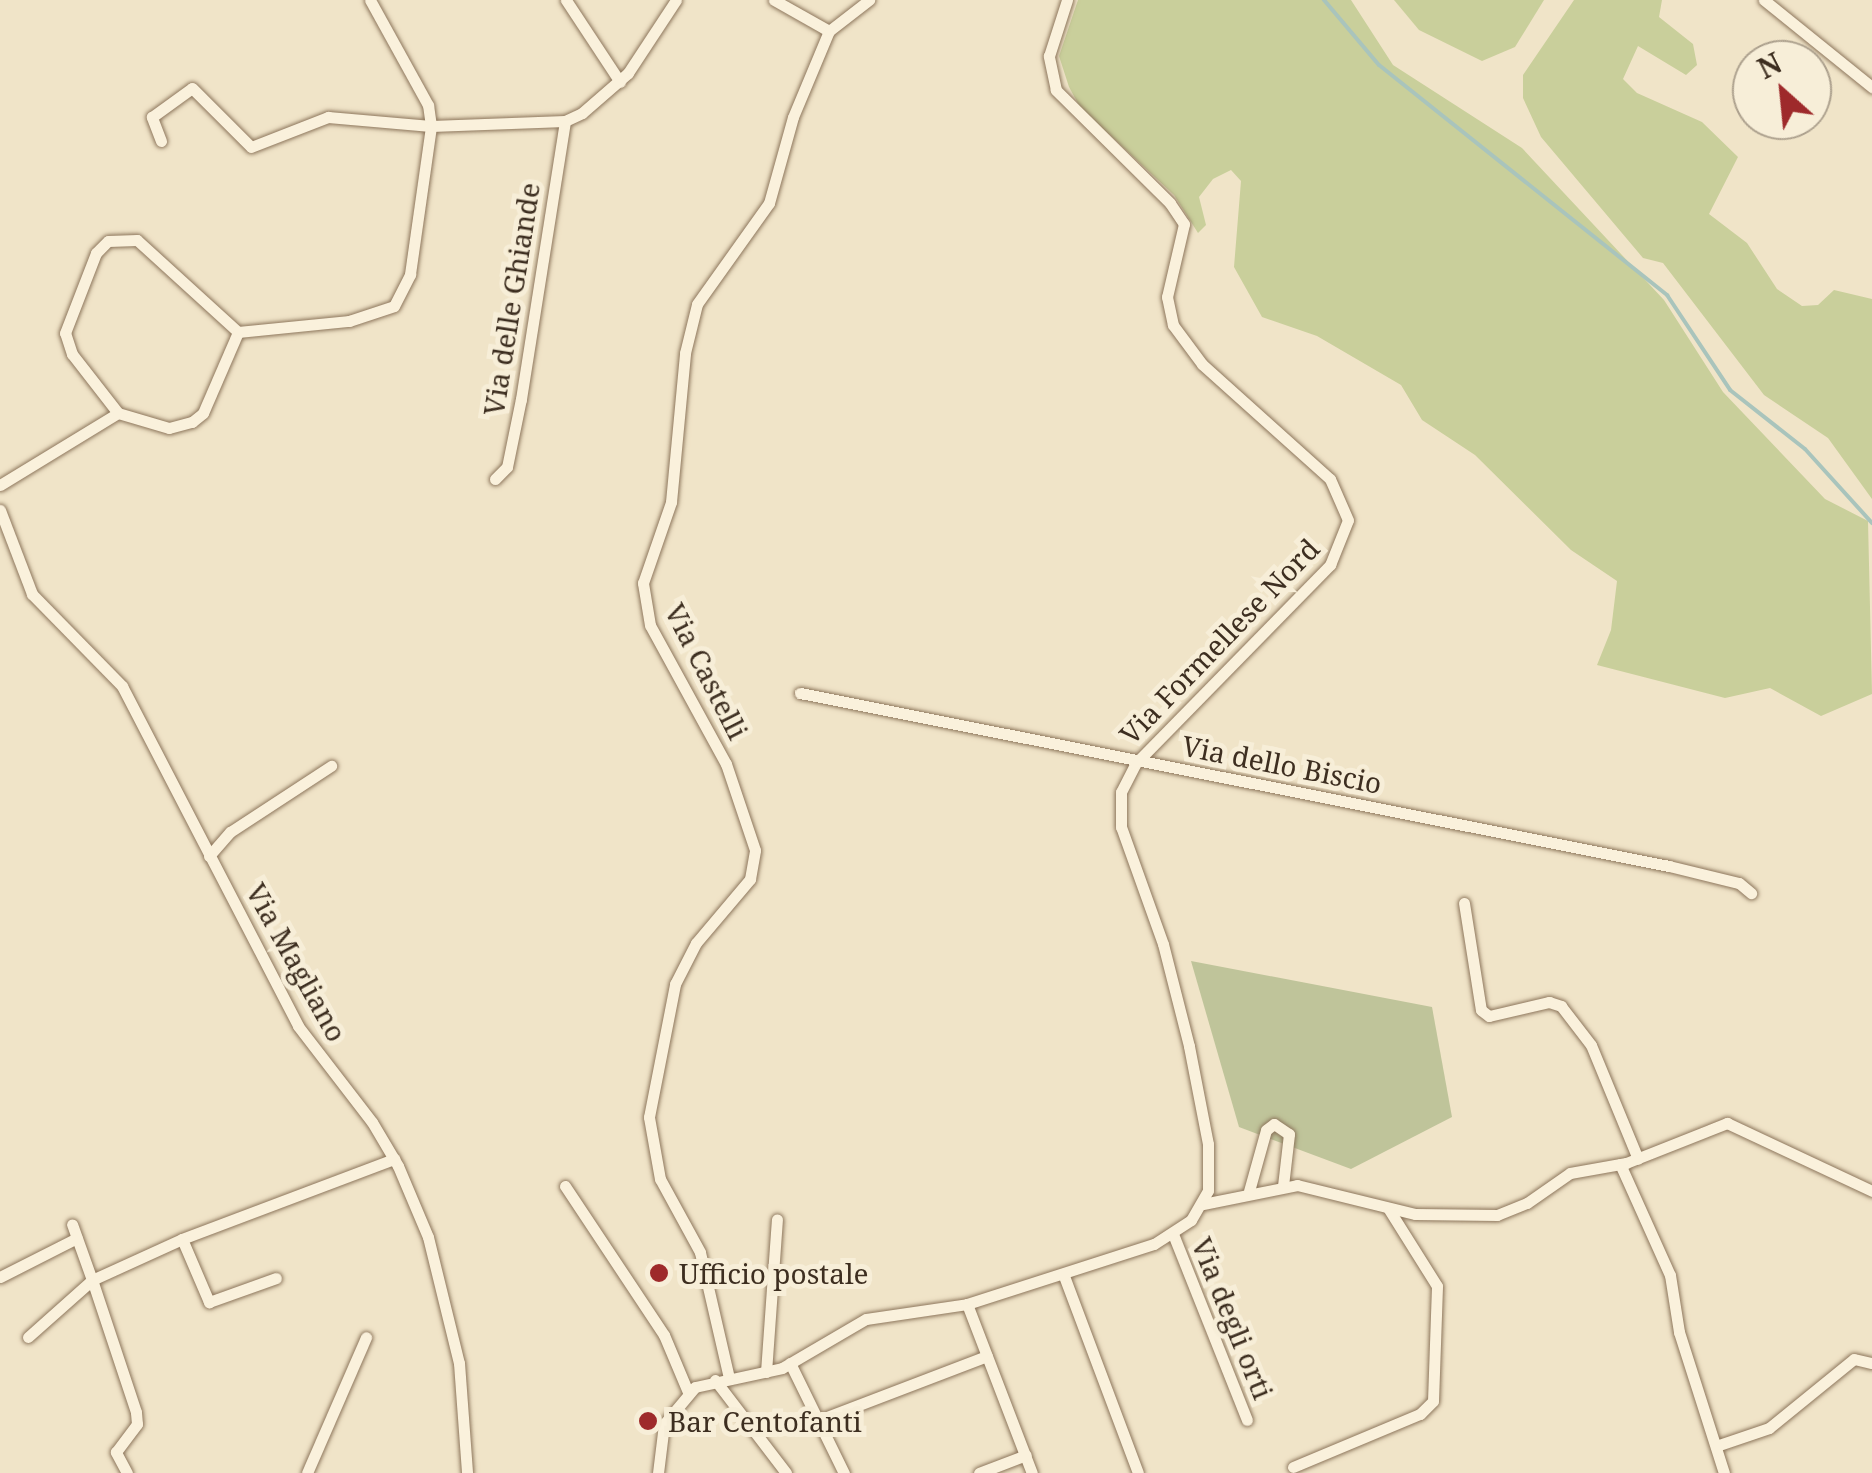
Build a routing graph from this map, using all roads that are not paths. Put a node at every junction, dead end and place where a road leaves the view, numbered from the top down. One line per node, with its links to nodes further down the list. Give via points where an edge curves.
1 (370, 0): 12 (street, via 428,105)
2 (566, 0): 9 (street)
3 (676, 0): 9 (street)
4 (774, 0): 8 (street)
5 (869, 0): 8 (street, Via Castelli)
6 (1067, 0): 20 (street, Via Formellese Nord, via 1048,56 1056,90 1184,224 1167,297 1172,325 1202,364 1330,479 1348,520 1344,543 1326,570)
7 (1764, 0): 10 (street)
8 (829, 31): 50 (street, Via Castelli, via 793,116 769,203 698,304 684,353 671,502 643,582 653,630 722,754 755,850 750,879 700,936 675,984 648,1117 660,1180 700,1252)
9 (620, 82): 11 (street)
10 (1872, 87)
11 (565, 121): 12 (street); 16 (street, Via delle Ghiande, via 518,416 507,467)
12 (430, 126): 13 (street, via 325,118 252,147 192,88 152,117); 14 (street, via 410,274 396,303 358,320)
13 (161, 141)
14 (238, 332): 15 (street, via 198,418 169,428); 15 (street, via 138,240 108,241 96,253 65,333 70,351)
15 (118, 413): 17 (street)
16 (495, 478)
17 (0, 485)
18 (0, 510): 22 (street, Via Magliano, via 32,594 122,686)
19 (800, 694): 20 (street, Via dello Biscio)
20 (1135, 764): 23 (street, Via dello Biscio, via 1669,866 1738,883); 32 (street, Via Formellese Nord, via 1123,785 1119,816 1189,1046 1209,1156)
21 (331, 766): 22 (street, via 230,832)
22 (209, 856): 26 (street, Via Magliano, via 303,1034)
23 (1752, 893)
24 (1464, 903): 25 (street, via 1481,1010 1492,1016 1550,1002 1561,1006 1590,1045)
25 (1638, 1159): 27 (street); 31 (street, via 1700,1129 1735,1124)
26 (394, 1160): 38 (street); 60 (street, Via Magliano, via 428,1237 455,1344)
27 (1620, 1164): 33 (street, via 1570,1174 1500,1214 1433,1216); 55 (street, via 1670,1274 1679,1332)
28 (565, 1186): 52 (street, via 664,1334)
29 (1283, 1186): 30 (street); 30 (street, via 1289,1134 1274,1124 1265,1132); 33 (street, via 1320,1188)
30 (1249, 1191): 32 (street)
31 (1872, 1191)
32 (1202, 1204): 36 (street)
33 (1388, 1208): 57 (street, via 1437,1286 1432,1404)
34 (777, 1219): 49 (street)
35 (72, 1224): 37 (street)
36 (1173, 1234): 39 (street); 53 (street, Via degli orti)
37 (78, 1238): 40 (street); 42 (street)
38 (182, 1239): 41 (street, via 209,1302); 42 (street)
39 (1064, 1276): 43 (street); 66 (street)
40 (0, 1277)
41 (276, 1278)
42 (92, 1280): 44 (street); 58 (street, via 136,1412 137,1424 116,1452)
43 (967, 1304): 46 (street); 47 (street, via 866,1318)
44 (28, 1336)
45 (366, 1336): 59 (street)
46 (988, 1356): 54 (street); 56 (street)
47 (790, 1363): 49 (street); 54 (street)
48 (1872, 1363): 55 (street, via 1854,1360 1763,1431)
49 (766, 1372): 50 (street)
50 (729, 1378): 51 (street)
51 (714, 1380): 52 (street); 62 (street)
52 (688, 1392): 61 (street, via 664,1424)
53 (1247, 1420)
54 (814, 1422): 63 (street)
55 (1719, 1445): 67 (street)
56 (1026, 1455): 64 (street); 65 (street)
57 (1293, 1468)
58 (127, 1473)
59 (307, 1473)
60 (467, 1473)
61 (658, 1473)
62 (786, 1473)
63 (844, 1473)
64 (979, 1473)
65 (1032, 1473)
66 (1138, 1473)
67 (1724, 1473)

